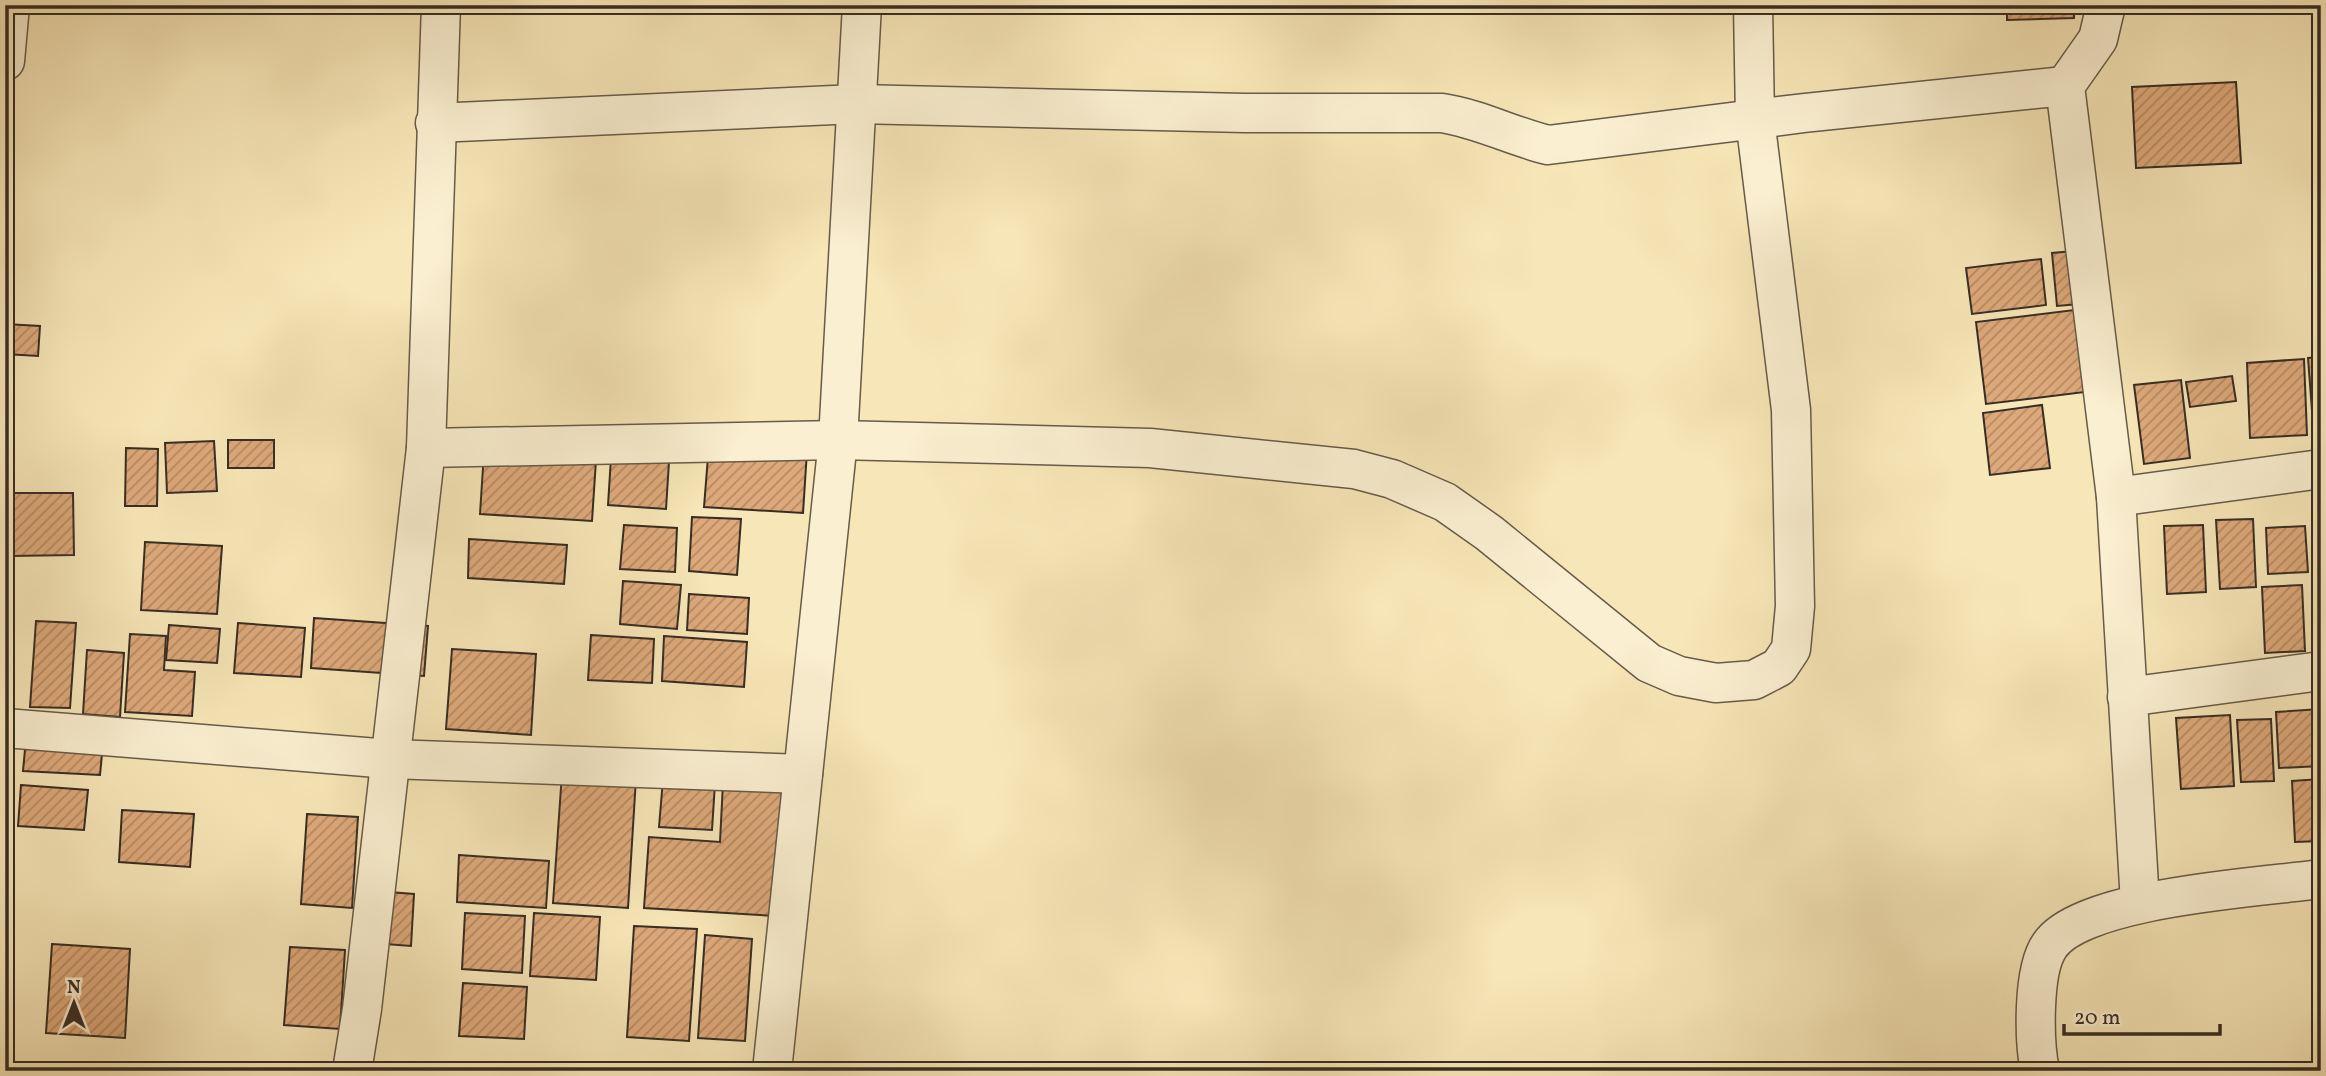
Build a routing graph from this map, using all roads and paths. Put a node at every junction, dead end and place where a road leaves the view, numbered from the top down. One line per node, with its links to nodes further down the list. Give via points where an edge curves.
1 (10, 5): 6 (street); 7 (street)
2 (441, 5): 11 (street)
3 (862, 5): 9 (street)
4 (1753, 5): 10 (street)
5 (2106, 5): 8 (street, via 2098,40)
6 (5, 9)
7 (5, 61)
8 (2065, 86): 10 (street); 15 (street)
9 (856, 104): 10 (street, via 1442,113 1470,117 1515,137 1548,145); 11 (street); 12 (street)
10 (1755, 119): 12 (street, via 1791,410 1795,606 1791,649 1779,667 1754,680 1716,683 1679,676 1648,663 1445,502 1380,475 1150,448)
11 (435, 123): 13 (street)
12 (838, 440): 13 (street); 20 (street)
13 (426, 448): 19 (street)
14 (2321, 469): 15 (street)
15 (2116, 497): 17 (street)
16 (2321, 671): 17 (street)
17 (2127, 697): 22 (street)
18 (5, 728): 19 (street)
19 (390, 758): 20 (street); 23 (street)
20 (803, 774): 24 (street)
21 (2321, 879): 22 (street)
22 (2140, 903): 25 (street, via 2093,917 2050,945 2037,1002)
23 (352, 1071)
24 (772, 1071)
25 (2040, 1071)

